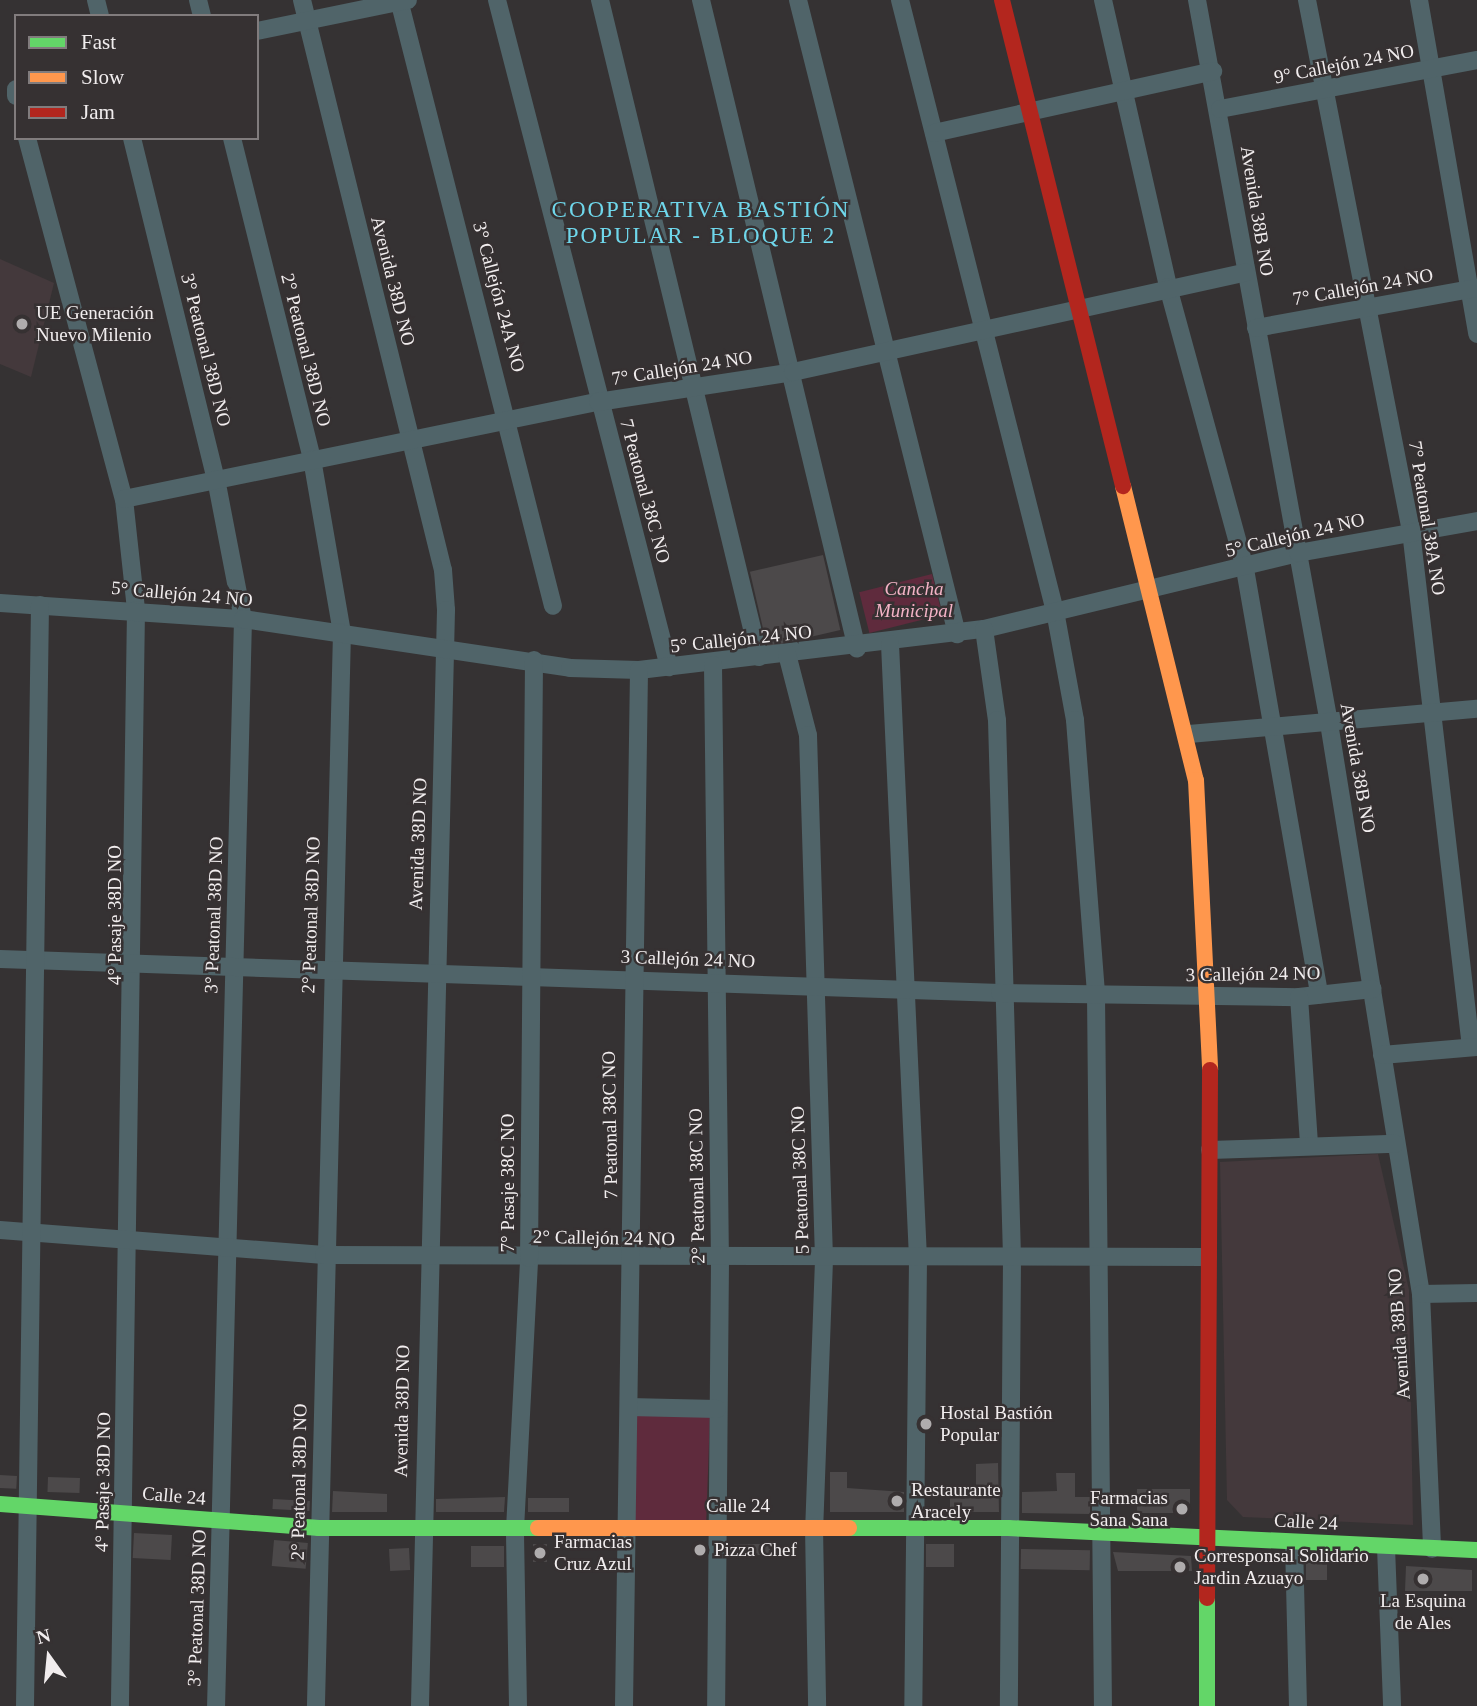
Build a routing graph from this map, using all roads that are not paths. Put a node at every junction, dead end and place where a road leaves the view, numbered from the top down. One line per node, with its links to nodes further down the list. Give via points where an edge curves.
1 (302, 0): 13 (street, Avenida 38D NO)
2 (497, 0): 37 (street, 7 Peatonal 38C NO)
3 (600, 0): 36 (street)
4 (701, 0): 35 (street)
5 (798, 0): 34 (street)
6 (900, 0): 22 (street)
7 (1002, 0): 21 (street)
8 (1103, 0): 19 (street)
9 (1197, 0): 17 (street, Avenida 38B NO)
10 (1307, 0): 18 (street, 7° Peatonal 38A NO)
11 (1419, 0): 16 (street)
12 (402, 1): 13 (street); 38 (street, 3° Callejón 24A NO)
13 (306, 21): 14 (street); 39 (street, Avenida 38D NO)
14 (259, 31)
15 (1477, 60): 16 (street, 9° Callejón 24 NO)
16 (1431, 69): 18 (street, 9° Callejón 24 NO); 28 (street)
17 (1213, 71): 19 (street); 20 (street, Avenida 38B NO)
18 (1323, 89): 20 (street, 9° Callejón 24 NO); 30 (street, 7° Peatonal 38A NO)
19 (1128, 91): 21 (street); 27 (street)
20 (1220, 109): 26 (street, Avenida 38B NO)
21 (1029, 112): 22 (street); 29 (street)
22 (934, 133): 32 (street)
23 (28, 140): 42 (street, 4° Pasaje 38D NO)
24 (132, 140): 41 (street, 3° Peatonal 38D NO)
25 (232, 140): 40 (street, 2° Peatonal 38D NO)
26 (1245, 273): 27 (street, 7° Callejón 24 NO); 31 (street, Avenida 38B NO)
27 (1168, 287): 29 (street, 7° Callejón 24 NO); 46 (street)
28 (1472, 289): 30 (street, 7° Callejón 24 NO); 33 (street)
29 (1077, 306): 32 (street, 7° Callejón 24 NO); 47 (street)
30 (1369, 306): 31 (street, 7° Callejón 24 NO); 44 (street, 7° Peatonal 38A NO)
31 (1256, 328): 45 (street, Avenida 38B NO)
32 (983, 332): 34 (street, 7° Callejón 24 NO); 52 (street)
33 (1477, 334)
34 (888, 351): 35 (street, 7° Callejón 24 NO); 56 (street)
35 (793, 372): 36 (street, 7° Callejón 24 NO); 59 (street)
36 (696, 388): 37 (street, 7° Callejón 24 NO); 61 (street)
37 (598, 402): 38 (street, 7° Callejón 24 NO); 64 (street, 7 Peatonal 38C NO)
38 (509, 419): 39 (street, 7° Callejón 24 NO); 50 (street, 3° Callejón 24A NO)
39 (410, 441): 40 (street, 7° Callejón 24 NO); 58 (street, Avenida 38D NO, via 443,570)
40 (312, 459): 41 (street, 7° Callejón 24 NO); 55 (street, 2° Peatonal 38D NO)
41 (216, 480): 42 (street, 7° Callejón 24 NO); 53 (street, 3° Peatonal 38D NO)
42 (124, 499): 51 (street, 4° Pasaje 38D NO)
43 (1477, 521): 44 (street, 5° Callejón 24 NO)
44 (1410, 531): 45 (street, 5° Callejón 24 NO); 67 (street, 7° Peatonal 38A NO)
45 (1298, 553): 46 (street, 5° Callejón 24 NO); 69 (street, Avenida 38B NO)
46 (1245, 569): 47 (street, 5° Callejón 24 NO); 68 (street)
47 (1149, 591): 52 (street, 5° Callejón 24 NO); 70 (street)
48 (0, 603): 49 (street, 5° Callejón 24 NO)
49 (40, 605): 51 (street, 5° Callejón 24 NO); 72 (street)
50 (553, 606)
51 (136, 610): 53 (street, 5° Callejón 24 NO); 73 (street, 4° Pasaje 38D NO)
52 (1055, 611): 54 (street, 5° Callejón 24 NO); 84 (street, via 1075,720)
53 (243, 619): 55 (street, 5° Callejón 24 NO); 74 (street, 3° Peatonal 38D NO)
54 (984, 629): 56 (street, 5° Callejón 24 NO); 83 (street, via 997,720)
55 (342, 632): 58 (street, 5° Callejón 24 NO); 75 (street, 2° Peatonal 38D NO)
56 (957, 634): 57 (street, 5° Callejón 24 NO)
57 (890, 644): 59 (street, 5° Callejón 24 NO); 82 (street, via 898,701)
58 (444, 648): 62 (street, 5° Callejón 24 NO); 76 (street, Avenida 38D NO)
59 (857, 649): 60 (street, 5° Callejón 24 NO)
60 (787, 654): 61 (street, 5° Callejón 24 NO); 80 (street, 5 Peatonal 38C NO, via 807,735)
61 (759, 657): 63 (street, 5° Callejón 24 NO)
62 (534, 660): 65 (street, 5° Callejón 24 NO); 77 (street, 7° Pasaje 38C NO)
63 (713, 665): 64 (street, 5° Callejón 24 NO); 79 (street, 2° Peatonal 38C NO)
64 (669, 667): 65 (street, 5° Callejón 24 NO)
65 (639, 670): 78 (street, 7 Peatonal 38C NO)
66 (1477, 709): 67 (street)
67 (1432, 714): 69 (street); 88 (street, 7° Peatonal 38A NO)
68 (1271, 723): 69 (street); 70 (street); 85 (street)
69 (1329, 723): 81 (street, Avenida 38B NO)
70 (1189, 734): 86 (street)
71 (0, 959): 72 (street, 3 Callejón 24 NO)
72 (36, 960): 73 (street, 3 Callejón 24 NO); 94 (street)
73 (136, 963): 74 (street, 3 Callejón 24 NO); 95 (street, 4° Pasaje 38D NO)
74 (233, 965): 75 (street, 3 Callejón 24 NO); 96 (street, 3° Peatonal 38D NO)
75 (330, 968): 76 (street, 3 Callejón 24 NO); 97 (street, 2° Peatonal 38D NO)
76 (435, 971): 77 (street, 3 Callejón 24 NO); 98 (street, Avenida 38D NO)
77 (530, 974): 78 (street, 3 Callejón 24 NO); 102 (street, 7° Pasaje 38C NO)
78 (630, 977): 79 (street, 3 Callejón 24 NO); 104 (street, 7 Peatonal 38C NO)
79 (715, 979): 80 (street, 3 Callejón 24 NO); 105 (street, 2° Peatonal 38C NO)
80 (813, 986): 82 (street, 3 Callejón 24 NO); 106 (street, 5 Peatonal 38C NO)
81 (1373, 989): 85 (street, 3 Callejón 24 NO); 89 (street, Avenida 38B NO)
82 (904, 990): 83 (street, 3 Callejón 24 NO); 103 (street)
83 (1000, 993): 84 (street, 3 Callejón 24 NO); 100 (street)
84 (1096, 995): 86 (street, 3 Callejón 24 NO); 99 (street)
85 (1319, 995): 87 (street, 3 Callejón 24 NO)
86 (1210, 996): 87 (street, 3 Callejón 24 NO); 92 (street)
87 (1299, 997): 91 (street)
88 (1474, 1047): 89 (street)
89 (1382, 1055): 90 (street, Avenida 38B NO)
90 (1395, 1144): 91 (street); 108 (street, Avenida 38B NO)
91 (1309, 1145): 92 (street)
92 (1210, 1150): 101 (street)
93 (0, 1230): 94 (street, 2° Callejón 24 NO)
94 (32, 1233): 95 (street, 2° Callejón 24 NO); 112 (street)
95 (128, 1241): 96 (street, 2° Callejón 24 NO); 113 (street, 4° Pasaje 38D NO)
96 (227, 1250): 97 (street, 2° Callejón 24 NO); 114 (street, 3° Peatonal 38D NO)
97 (324, 1255): 98 (street, 2° Callejón 24 NO); 119 (street, 2° Peatonal 38D NO)
98 (427, 1255): 102 (street, 2° Callejón 24 NO); 122 (street, Avenida 38D NO)
99 (1100, 1256): 100 (street, 2° Callejón 24 NO); 101 (street, 2° Callejón 24 NO); 123 (street)
100 (1012, 1257): 103 (street, 2° Callejón 24 NO); 120 (street)
101 (1208, 1257): 124 (street)
102 (529, 1258): 104 (street, 2° Callejón 24 NO); 121 (street, 7° Pasaje 38C NO)
103 (918, 1259): 106 (street, 2° Callejón 24 NO); 118 (street)
104 (633, 1260): 105 (street, 2° Callejón 24 NO); 109 (street, 7 Peatonal 38C NO)
105 (720, 1261): 106 (street, 2° Callejón 24 NO); 110 (street, 2° Peatonal 38C NO)
106 (824, 1261): 117 (street, 5 Peatonal 38C NO)
107 (1477, 1293): 108 (street)
108 (1421, 1294): 127 (street, Avenida 38B NO)
109 (629, 1407): 110 (street); 115 (street, 7 Peatonal 38C NO)
110 (718, 1409): 116 (street, 2° Peatonal 38C NO)
111 (0, 1504): 112 (street, Calle 24)
112 (29, 1506): 113 (street, Calle 24); 129 (street)
113 (124, 1512): 114 (street, Calle 24); 130 (street, 4° Pasaje 38D NO)
114 (221, 1521): 119 (street, Calle 24); 131 (street, 3° Peatonal 38D NO)
115 (625, 1527): 116 (street, Calle 24); 121 (street, Calle 24); 135 (street, 7 Peatonal 38C NO)
116 (715, 1527): 117 (street, Calle 24); 136 (street, 2° Peatonal 38C NO)
117 (814, 1527): 118 (street, Calle 24); 137 (street, 5 Peatonal 38C NO)
118 (914, 1527): 120 (street, Calle 24); 138 (street)
119 (319, 1528): 122 (street, Calle 24); 132 (street, 2° Peatonal 38D NO)
120 (1008, 1528): 123 (street, Calle 24); 139 (street)
121 (515, 1529): 122 (street, Calle 24); 134 (street, 7° Pasaje 38C NO)
122 (420, 1530): 133 (street, Avenida 38D NO)
123 (1102, 1533): 124 (street, Calle 24); 140 (street)
124 (1205, 1538): 125 (street, Calle 24); 141 (street)
125 (1293, 1542): 126 (street, Calle 24); 142 (street)
126 (1387, 1547): 127 (street, Calle 24); 143 (street)
127 (1432, 1549): 128 (street, Calle 24)
128 (1477, 1550)
129 (25, 1706)
130 (120, 1706)
131 (216, 1706)
132 (316, 1706)
133 (420, 1706)
134 (518, 1706)
135 (624, 1706)
136 (716, 1706)
137 (817, 1706)
138 (913, 1706)
139 (1009, 1706)
140 (1103, 1706)
141 (1207, 1706)
142 (1298, 1706)
143 (1392, 1706)

